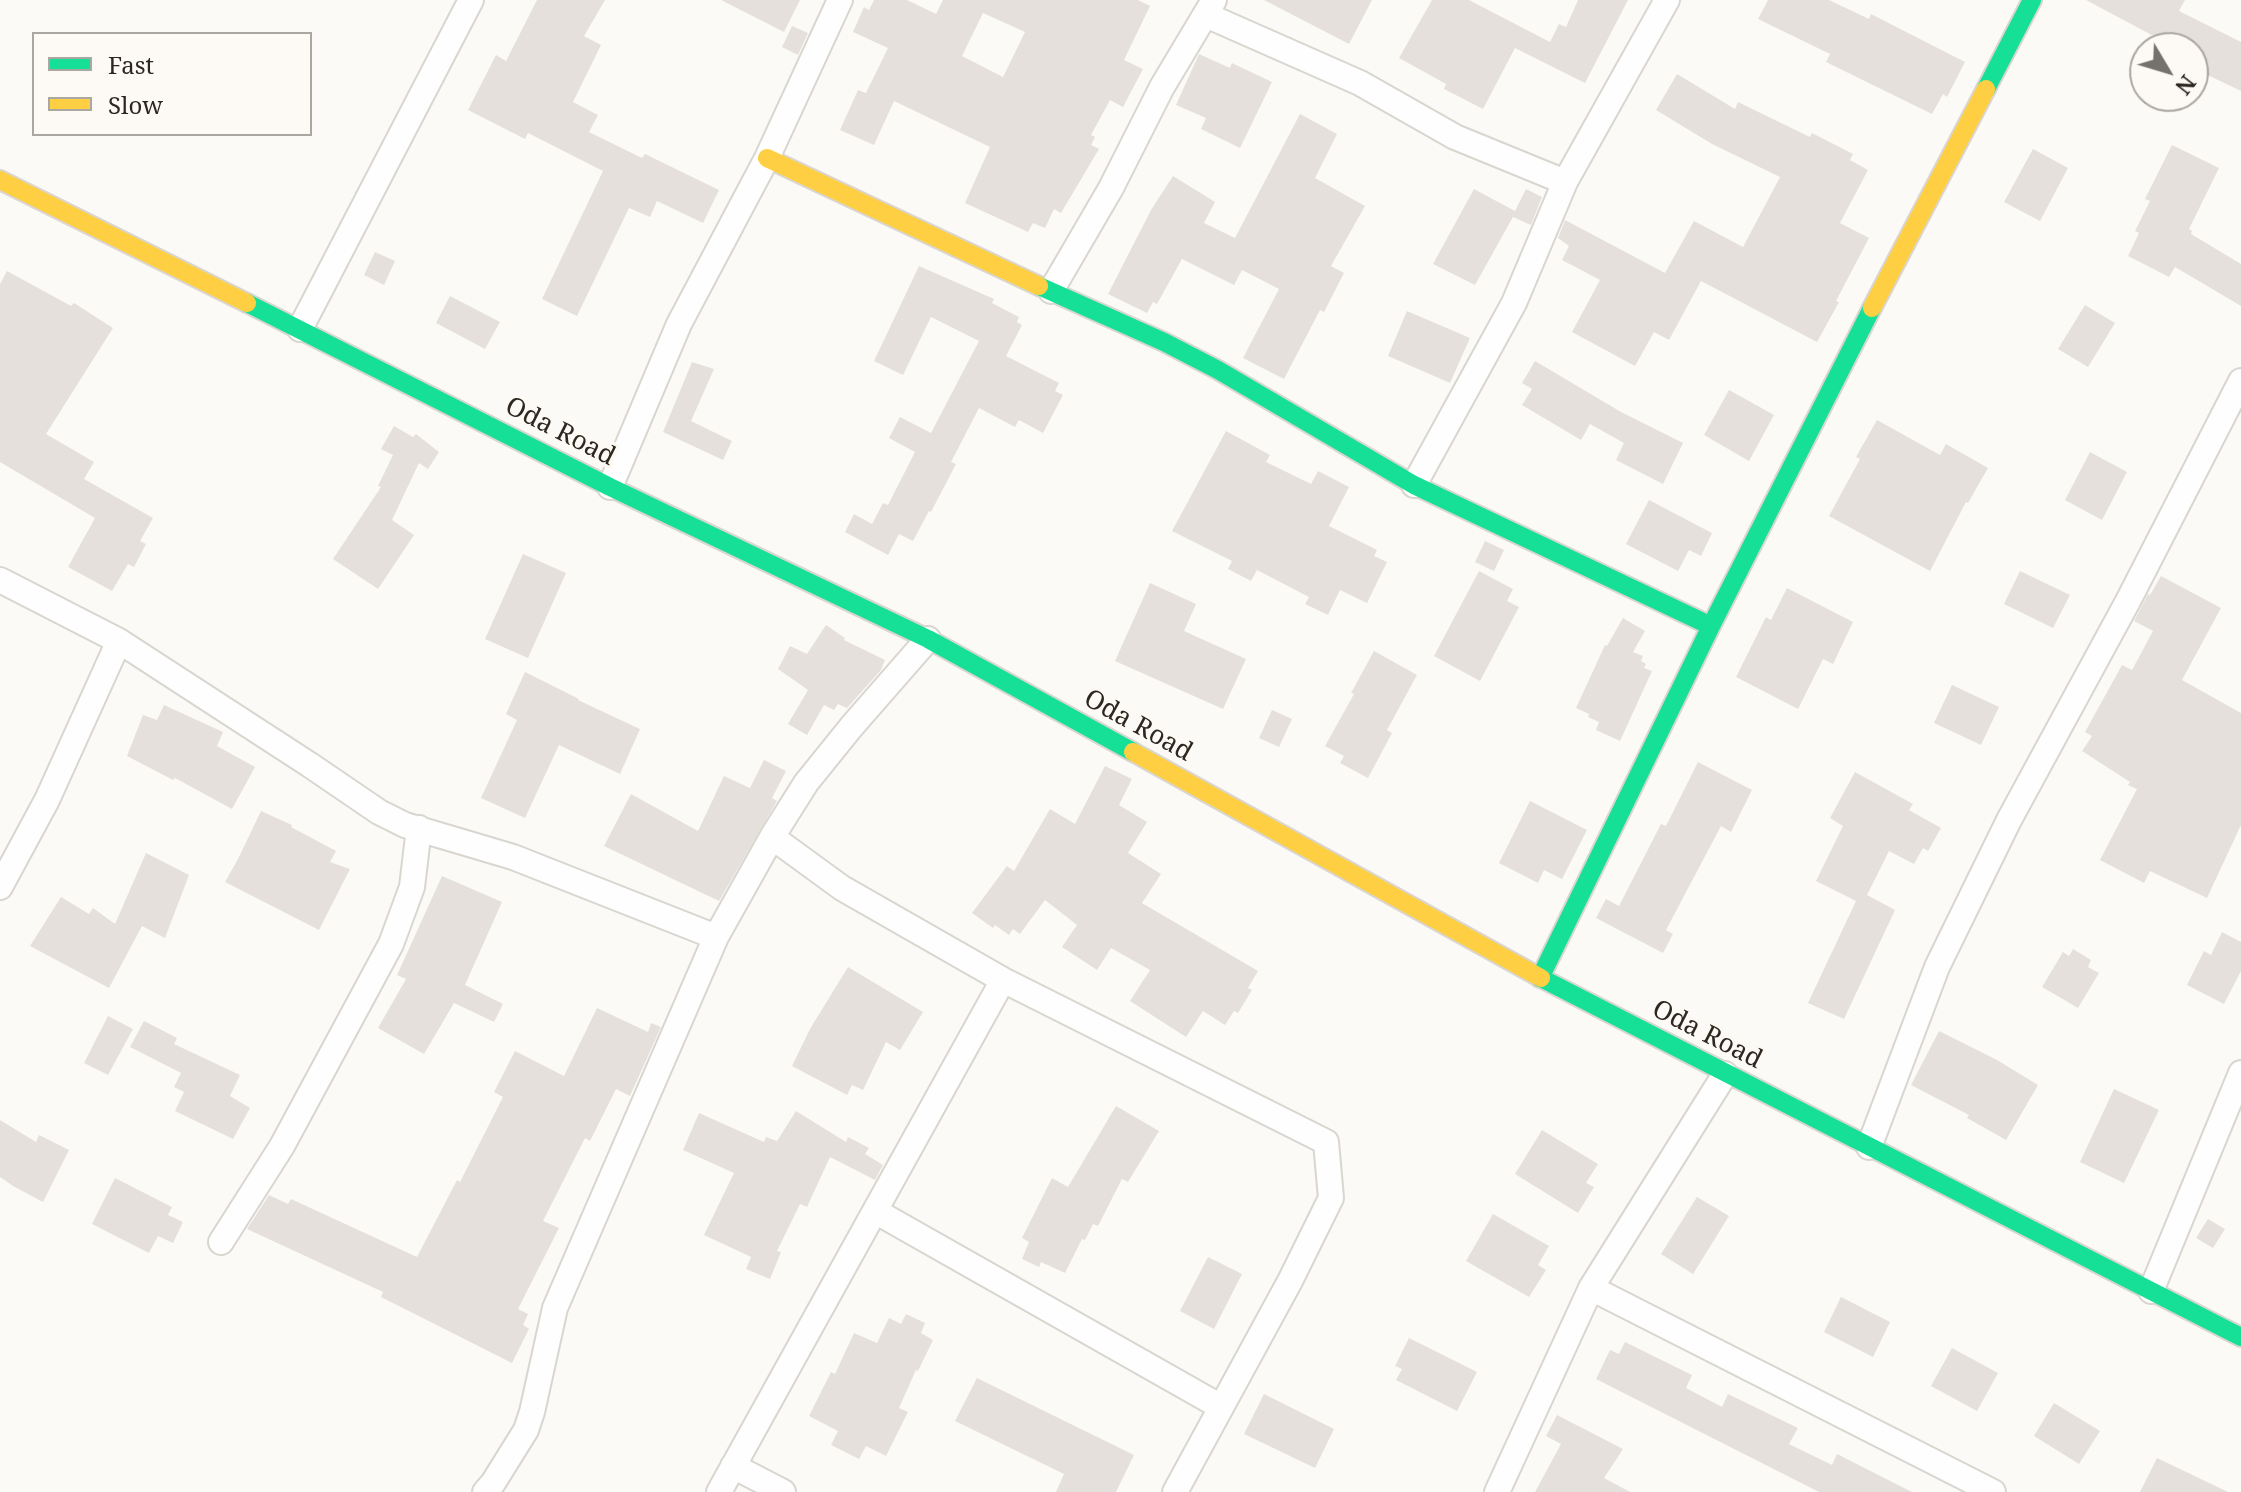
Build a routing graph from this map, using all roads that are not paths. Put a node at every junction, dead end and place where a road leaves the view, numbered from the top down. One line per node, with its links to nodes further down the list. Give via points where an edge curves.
1 (471, 0): 10 (street)
2 (840, 0): 6 (street)
3 (1667, 0): 7 (street)
4 (2032, 0): 15 (street)
5 (1210, 8): 7 (street, via 1455,137); 9 (street)
6 (767, 158): 9 (street); 13 (street, via 679,324)
7 (1565, 182): 12 (street, via 1514,303)
8 (3, 189): 10 (street, Oda Road)
9 (1051, 291): 12 (street, via 1218,370)
10 (300, 329): 13 (street, Oda Road)
11 (2241, 381): 26 (street, via 1982,873 1937,967)
12 (1414, 485): 15 (street)
13 (610, 487): 16 (street, Oda Road)
14 (0, 580): 17 (street)
15 (1711, 626): 22 (street)
16 (928, 639): 19 (street, via 806,783); 22 (street, Oda Road)
17 (119, 641): 18 (street, via 379,812); 20 (street, via 47,800)
18 (419, 828): 21 (street, via 513,857); 28 (street, via 412,887 391,944 282,1146)
19 (772, 837): 21 (street); 23 (street, via 842,888)
20 (0, 887)
21 (716, 937): 34 (street, via 555,1308 526,1430)
22 (1540, 978): 25 (street, Oda Road)
23 (1003, 980): 27 (street); 32 (street, via 1326,1142 1331,1198)
24 (2241, 1073): 30 (street)
25 (1725, 1074): 26 (street, Oda Road); 29 (street)
26 (1869, 1147): 30 (street, Oda Road)
27 (875, 1211): 32 (street); 33 (street)
28 (221, 1242)
29 (1591, 1288): 38 (street); 39 (street)
30 (2151, 1291): 31 (street, Oda Road)
31 (2241, 1337)
32 (1221, 1407): 37 (street)
33 (733, 1466): 35 (street); 36 (street)
34 (485, 1492)
35 (719, 1492)
36 (783, 1492)
37 (1175, 1492)
38 (1497, 1492)
39 (1993, 1492)

